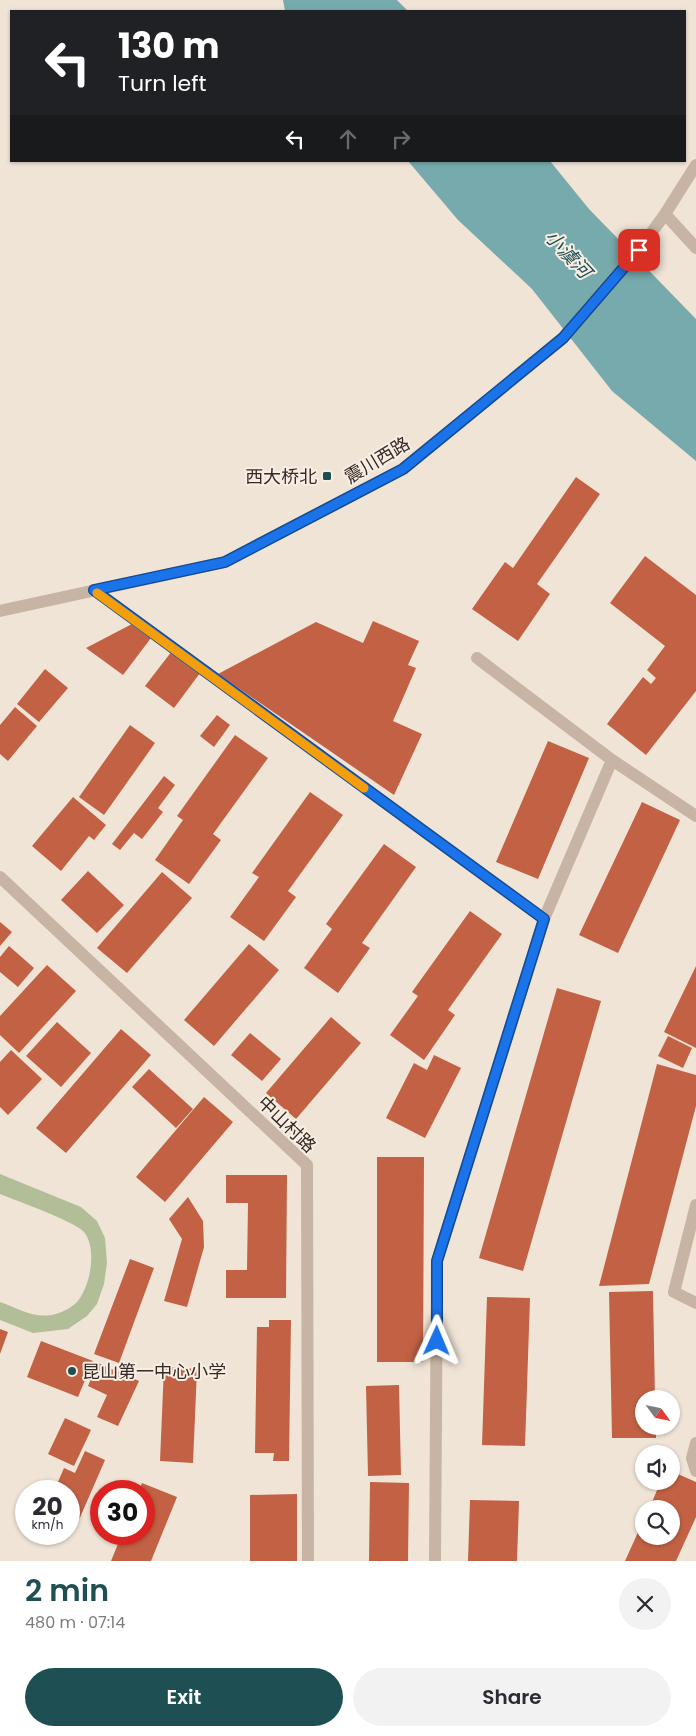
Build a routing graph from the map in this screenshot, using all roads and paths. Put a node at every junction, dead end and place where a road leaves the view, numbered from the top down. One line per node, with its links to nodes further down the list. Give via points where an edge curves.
1 (696, 165): 2 (street, 震川西路)
2 (665, 214): 3 (street); 4 (street, 震川西路, via 639,250 563,338 403,469 225,562)
3 (696, 248)
4 (94, 590): 5 (street, 震川西路); 10 (street)
5 (0, 611)
6 (477, 658): 7 (street)
7 (612, 760): 8 (street); 10 (street)
8 (696, 816)
9 (0, 877): 15 (street, 中山村路, via 307,1165)
10 (544, 919): 16 (street, via 437,1261)
11 (696, 1205): 12 (street, via 674,1292)
12 (696, 1303)
13 (696, 1443): 14 (street, via 692,1458)
14 (696, 1471)
15 (308, 1561)
16 (435, 1561)

